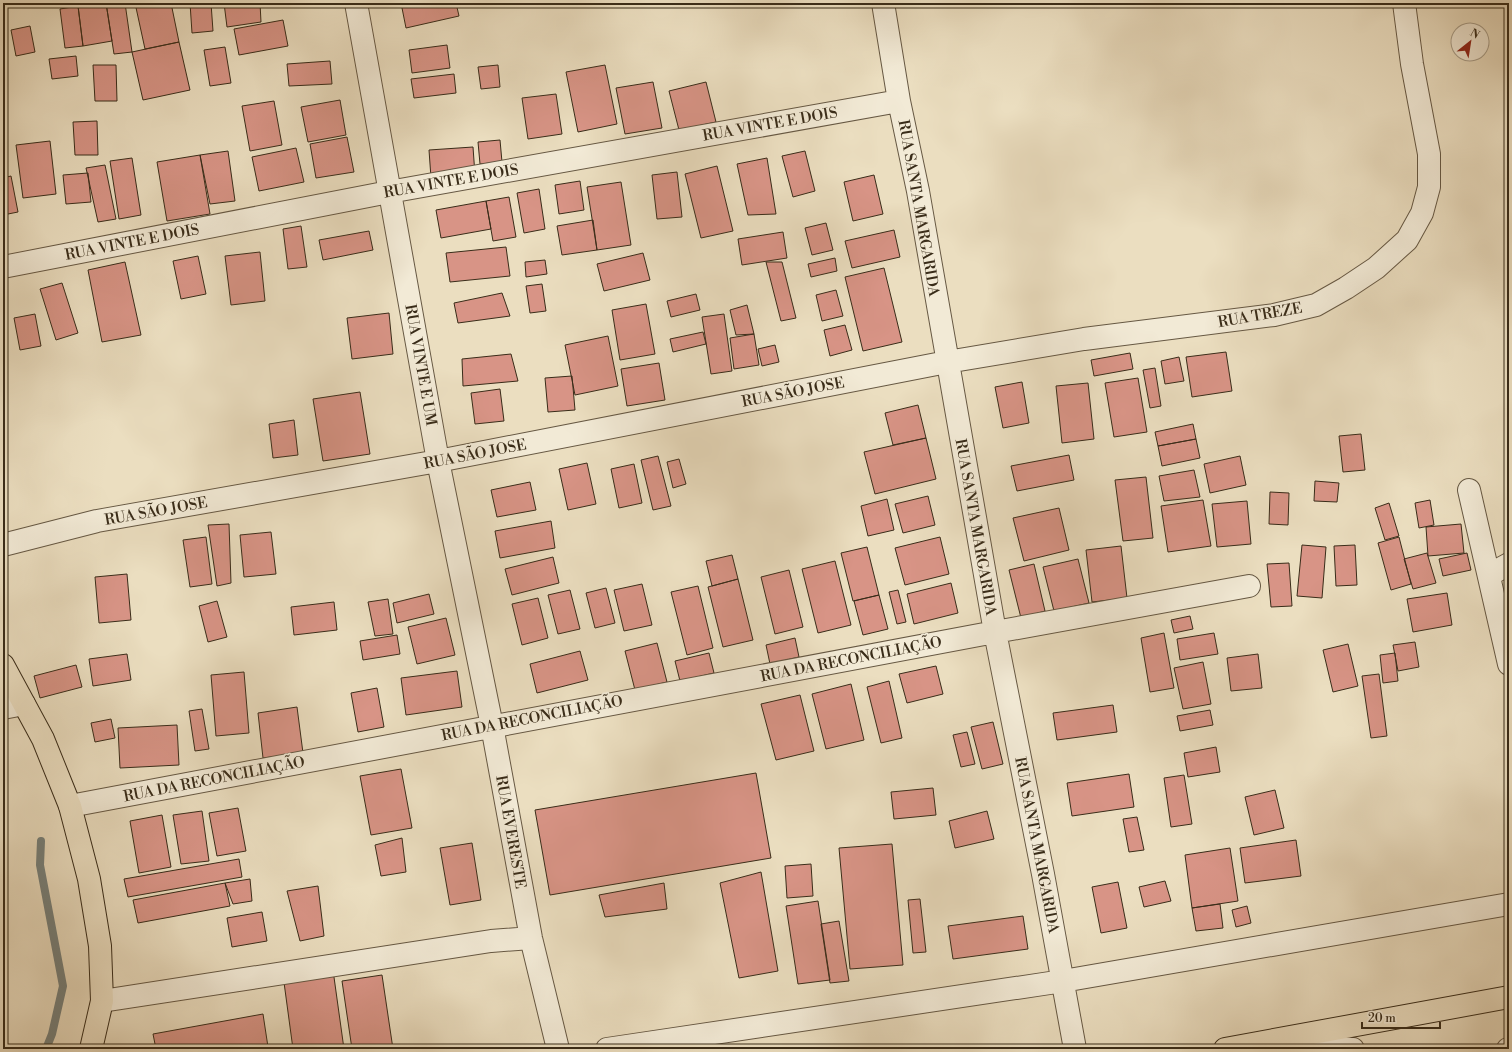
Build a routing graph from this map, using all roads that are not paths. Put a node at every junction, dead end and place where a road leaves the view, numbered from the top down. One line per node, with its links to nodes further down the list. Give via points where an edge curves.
1 (356, 3): 5 (street, RUA VINTE E UM)
2 (883, 3): 4 (street, RUA SANTA MARGARIDA)
3 (1404, 3): 7 (street, RUA TREZE, via 1412,64 1429,154 1429,187 1422,214 1407,240 1376,268 1316,305 1274,315 1084,339)
4 (899, 101): 5 (street, RUA VINTE E DOIS); 7 (street, RUA SANTA MARGARIDA, via 918,191)
5 (390, 192): 6 (street, RUA VINTE E DOIS); 8 (street, RUA VINTE E UM)
6 (3, 267)
7 (947, 362): 8 (street, RUA SÃO JOSE); 14 (street, RUA SANTA MARGARIDA)
8 (438, 461): 10 (street, RUA SÃO JOSE, via 97,522); 19 (street, RUA VINTE E UM)
9 (1469, 490): 12 (street)
10 (3, 545)
11 (1509, 564): 12 (street)
12 (1489, 575): 15 (street)
13 (1249, 586): 14 (street, RUA DA RECONCILIAÇÃO)
14 (995, 632): 19 (street, RUA DA RECONCILIAÇÃO); 23 (street, RUA SANTA MARGARIDA)
15 (1509, 664)
16 (3, 665): 17 (main road)
17 (24, 704): 18 (street); 20 (main road, via 43,739)
18 (3, 708)
19 (492, 726): 20 (street, RUA DA RECONCILIAÇÃO); 22 (street, RUA EVERESTE)
20 (70, 806): 25 (main road, via 90,879 100,946)
21 (1509, 904): 23 (street)
22 (531, 938): 25 (street, via 492,941); 28 (street, RUA EVERESTE)
23 (1063, 981): 29 (street); 30 (street, RUA SANTA MARGARIDA)
24 (1509, 997): 26 (main road)
25 (102, 1001): 27 (main road)
26 (1256, 1043): 31 (main road); 32 (street)
27 (91, 1049)
28 (558, 1049)
29 (607, 1049)
30 (1076, 1049)
31 (1225, 1049)
32 (1353, 1049)

